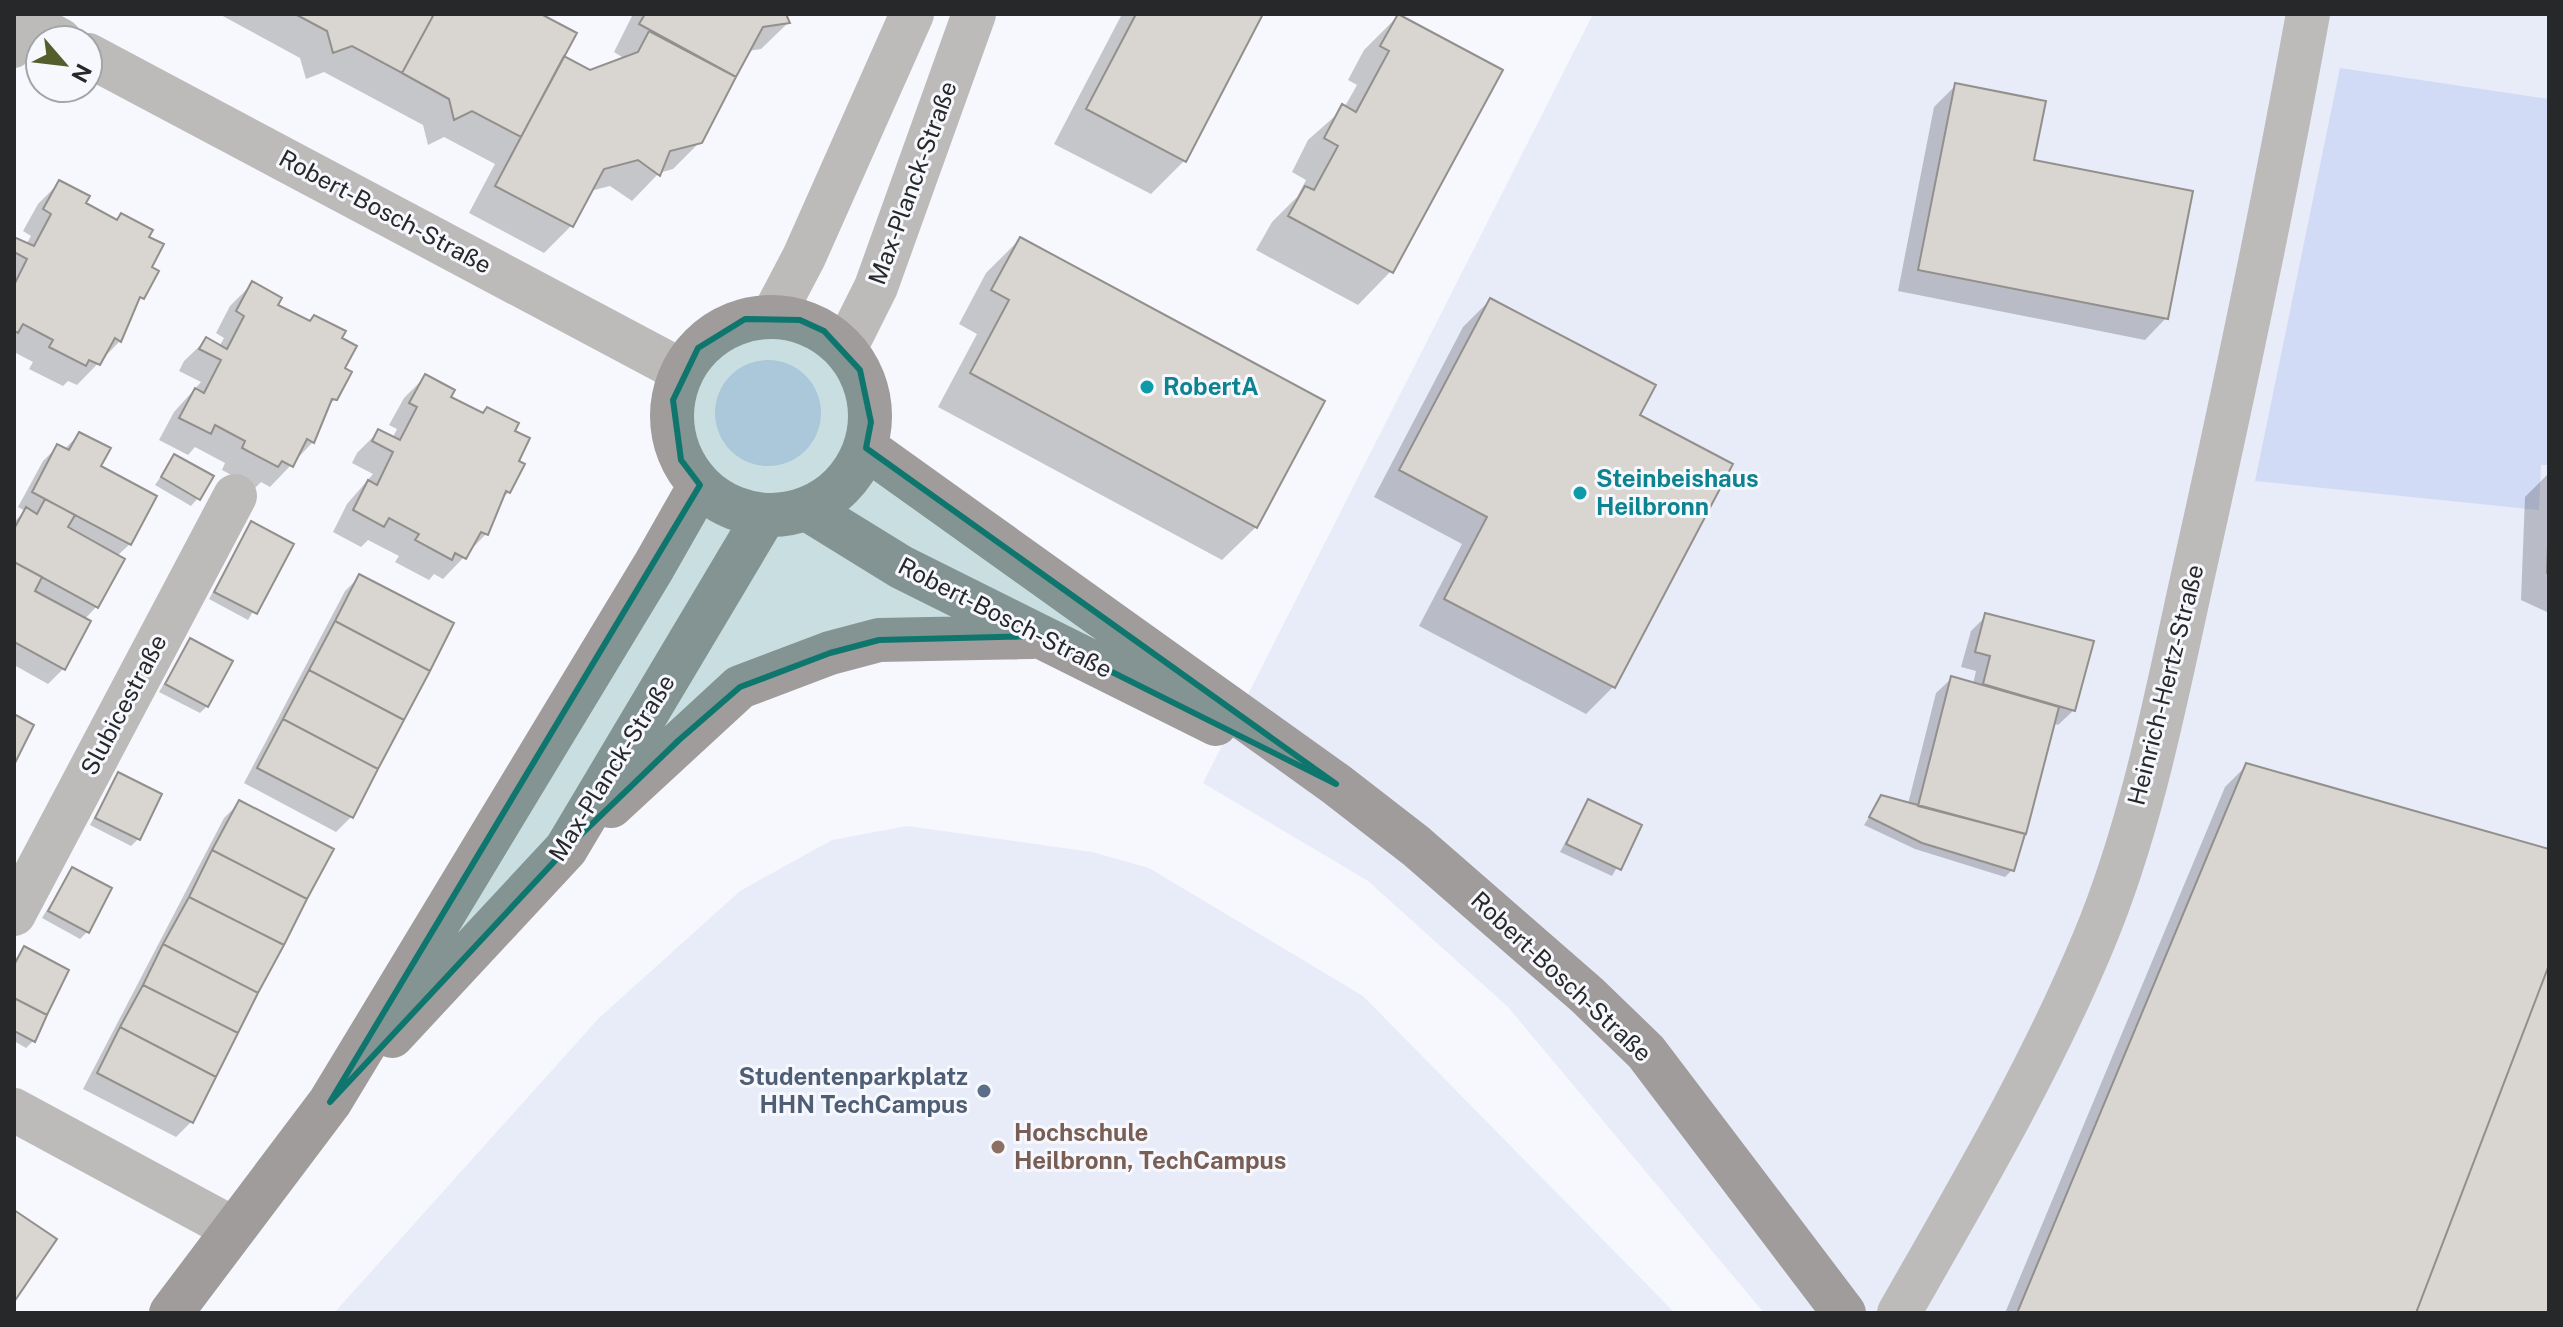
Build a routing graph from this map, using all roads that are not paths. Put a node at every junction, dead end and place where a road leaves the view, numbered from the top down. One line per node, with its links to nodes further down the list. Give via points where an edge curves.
1 (912, 14): 5 (street)
2 (974, 14): 6 (street, Max-Planck-Straße, via 876,287)
3 (2308, 14): 21 (street, Heinrich-Hertz-Straße, via 2227,426 2165,703 2116,880 2061,1013)
4 (104, 64): 7 (street, Robert-Bosch-Straße)
5 (773, 316): 6 (street, Max-Planck-Straße, via 824,331); 7 (street, Max-Planck-Straße, via 745,319 720,331 698,348)
6 (845, 349): 8 (street, Max-Planck-Straße, via 869,395)
7 (682, 371): 9 (street, Max-Planck-Straße, via 673,400 673,432 681,460)
8 (866, 448): 11 (street, Max-Planck-Straße, via 842,484); 13 (street, Robert-Bosch-Straße)
9 (700, 485): 11 (street, Max-Planck-Straße, via 730,506); 16 (street, Max-Planck-Straße)
10 (235, 496): 15 (street, Slubicestraße)
11 (786, 512): 12 (street, Robert-Bosch-Straße); 14 (street, Max-Planck-Straße)
12 (1040, 636): 13 (street, Robert-Bosch-Straße); 14 (street, via 879,640 740,687)
13 (1336, 784): 20 (street, Robert-Bosch-Straße, via 1487,907 1646,1052)
14 (566, 849): 16 (street, Max-Planck-Straße)
15 (14, 914)
16 (330, 1102): 18 (street, Max-Planck-Straße)
17 (14, 1110): 18 (street)
18 (234, 1229): 19 (street, Max-Planck-Straße)
19 (171, 1313)
20 (1844, 1313)
21 (1899, 1313)

